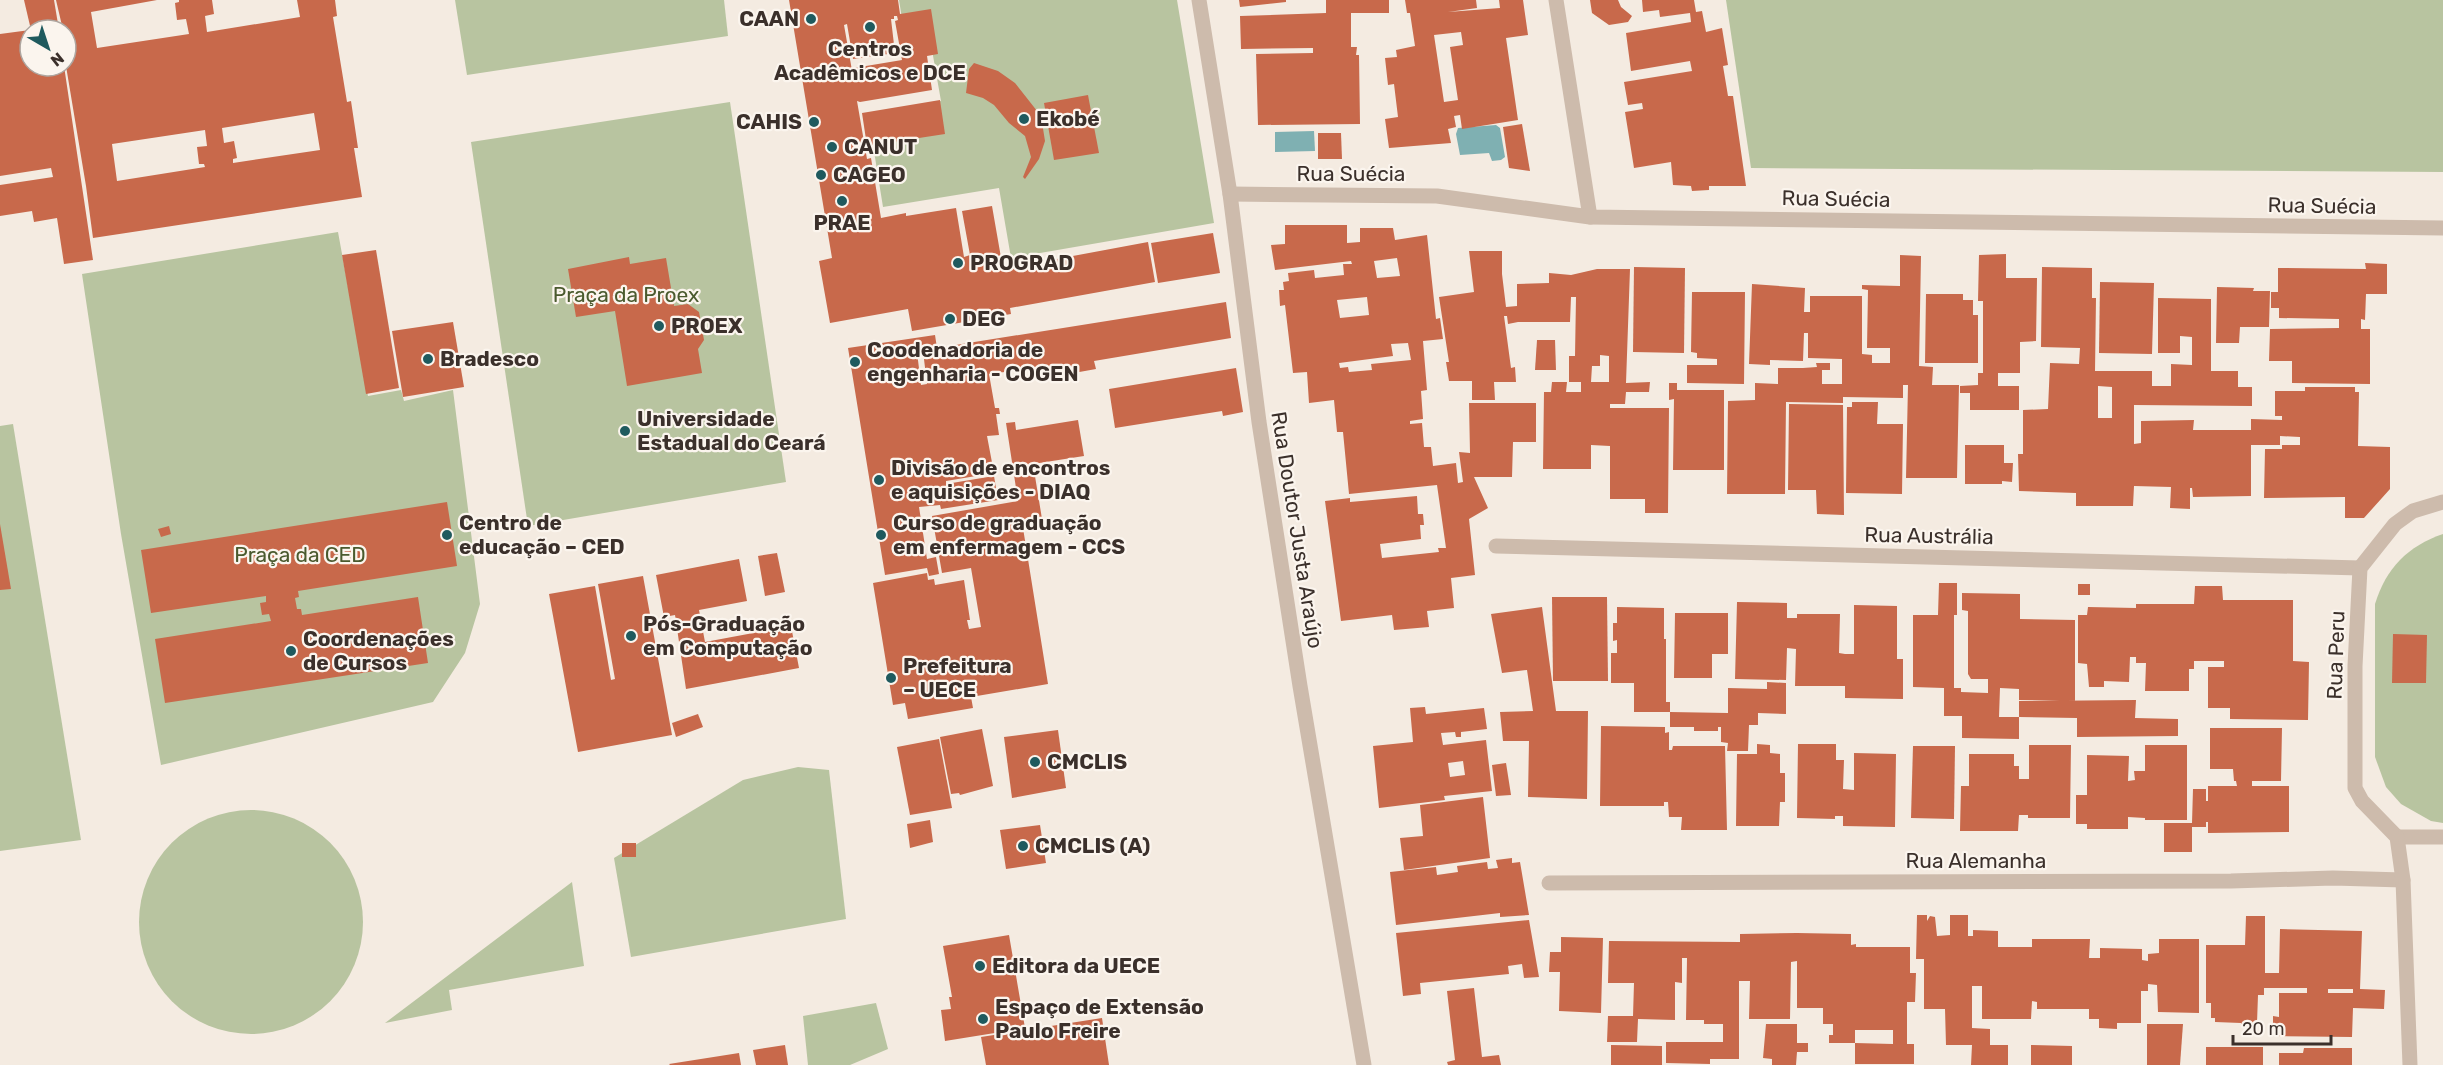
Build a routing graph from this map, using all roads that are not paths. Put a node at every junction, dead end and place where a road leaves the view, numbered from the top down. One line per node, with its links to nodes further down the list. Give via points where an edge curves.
1 (1199, 0): 3 (street, Rua Doutor Justa Araújo)
2 (1556, 0): 4 (street)
3 (1230, 194): 4 (street, Rua Suécia, via 1437,196); 13 (street, Rua Doutor Justa Araújo, via 1289,617)
4 (1590, 217): 5 (street, Rua Suécia)
5 (2443, 228)
6 (2443, 502): 8 (street, via 2413,511 2395,524)
7 (1496, 546): 8 (street, Rua Austrália)
8 (2360, 568): 9 (street, Rua Peru, via 2355,788 2362,801)
9 (2397, 837): 10 (street); 11 (street)
10 (2443, 837)
11 (2403, 880): 12 (street, Rua Alemanha); 14 (street)
12 (1549, 883)
13 (1365, 1065)
14 (2410, 1065)

